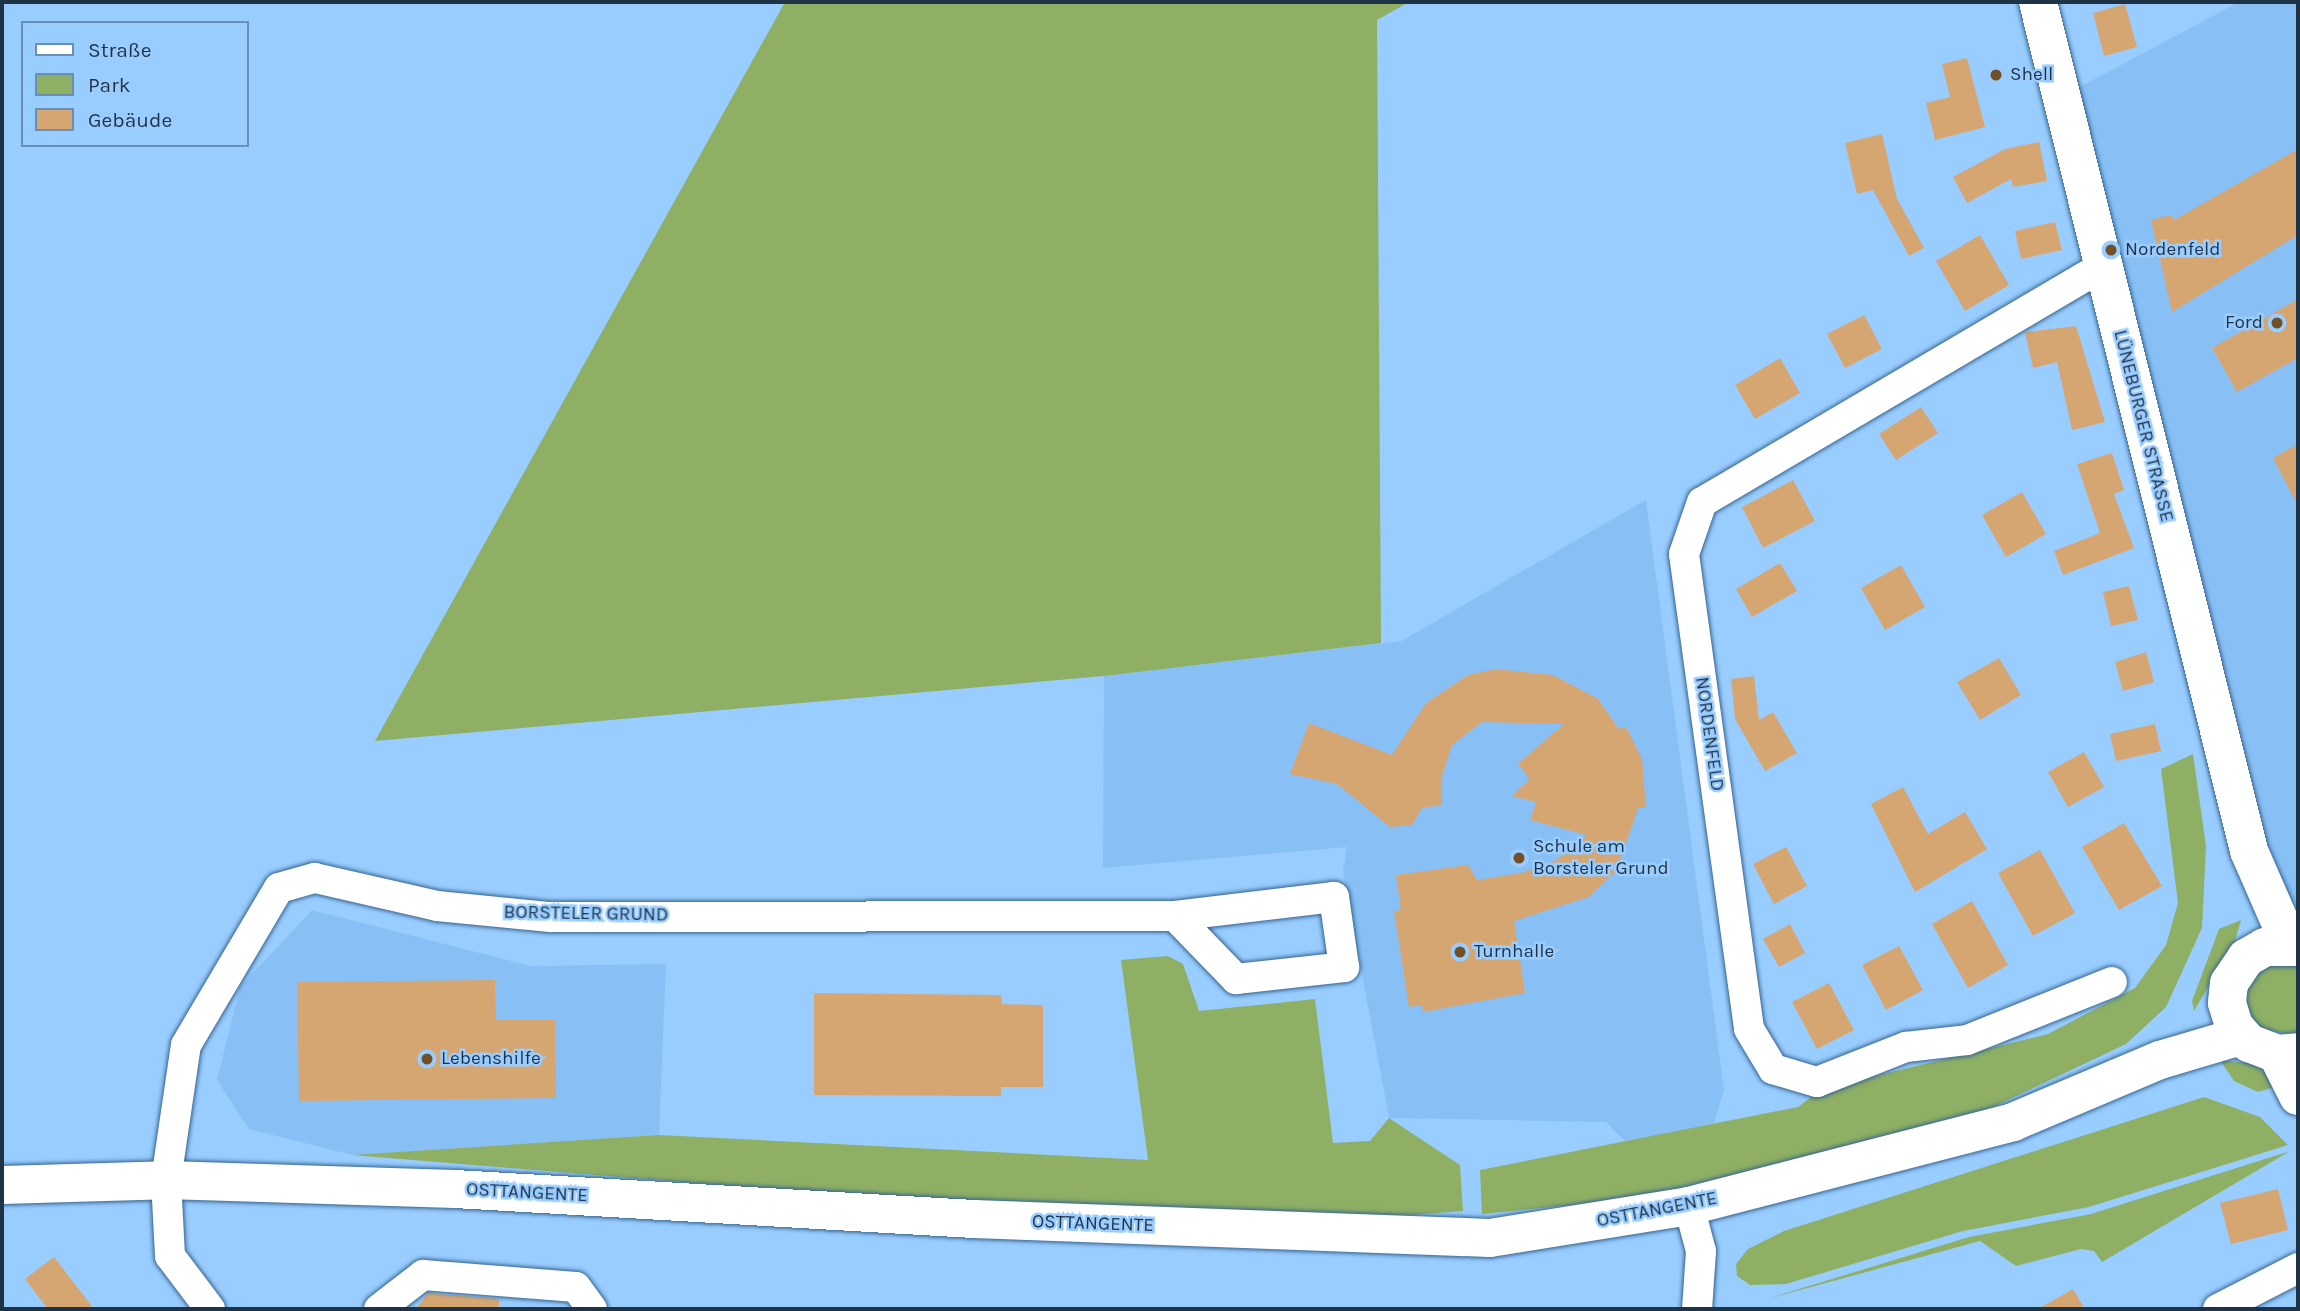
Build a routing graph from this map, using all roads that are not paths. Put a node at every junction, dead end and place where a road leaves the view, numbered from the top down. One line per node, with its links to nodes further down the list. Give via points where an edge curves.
1 (2038, 2): 2 (main road, LÜNEBURGER STRASSE)
2 (2104, 266): 3 (main road, LÜNEBURGER STRASSE); 7 (street, NORDENFELD, via 1702,502 1684,554 1749,1029 1773,1069 1817,1082 1906,1046 1967,1040)
3 (2249, 851): 5 (main road, LÜNEBURGER STRASSE); 6 (main road, LÜNEBURGER STRASSE)
4 (1175, 916): 4 (street, BORSTELER GRUND, via 1334,897 1343,967 1236,979); 11 (street, BORSTELER GRUND, via 550,918 437,906 315,878 303,881 279,888 186,1045)
5 (2294, 946): 6 (main road, LÜNEBURGER STRASSE)
6 (2253, 952): 8 (main road, via 2234,974)
7 (2112, 982)
8 (2234, 1019): 9 (main road); 13 (main road, OSTTANGENTE, via 2160,1060 2014,1122)
9 (2288, 1053): 10 (main road)
10 (2298, 1096)
11 (166, 1180): 12 (main road, OSTTANGENTE); 13 (main road, OSTTANGENTE, via 1461,1240); 15 (street, BORSTELER GRUND, via 170,1256)
12 (2, 1185)
13 (1689, 1206): 18 (street, via 1701,1251)
14 (2298, 1268): 19 (street)
15 (210, 1309)
16 (379, 1309): 17 (street, via 423,1275 576,1287)
17 (592, 1309)
18 (1697, 1309)
19 (2218, 1309)

